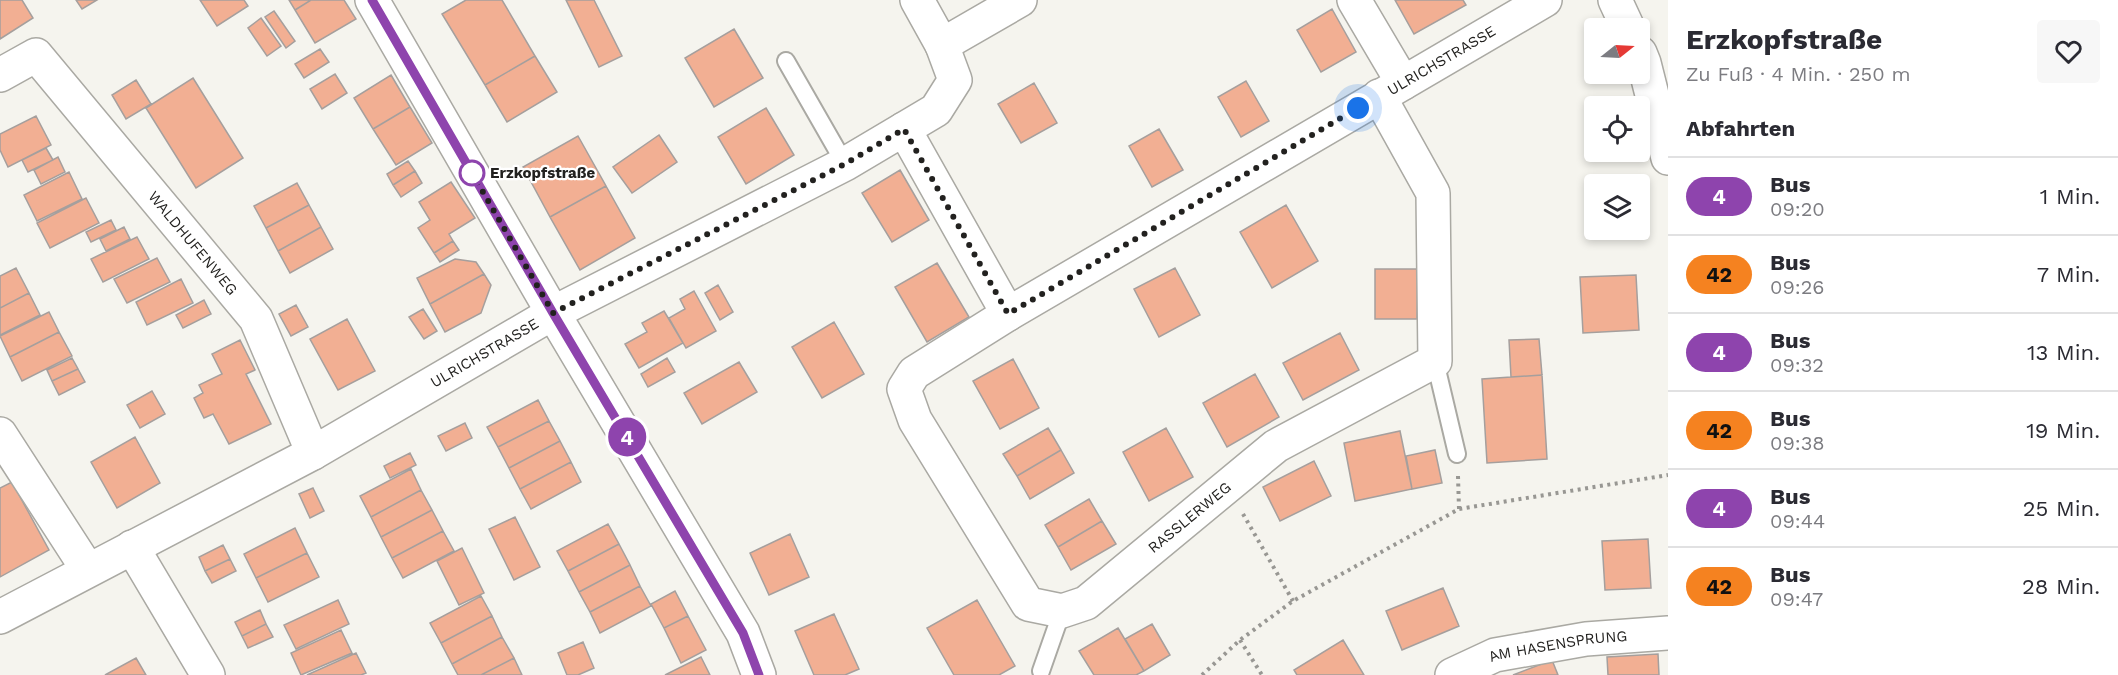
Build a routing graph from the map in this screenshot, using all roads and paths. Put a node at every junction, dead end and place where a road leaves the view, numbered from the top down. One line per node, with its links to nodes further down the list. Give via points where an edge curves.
1 (372, 0): 16 (street)
2 (917, 0): 8 (street)
3 (1020, 0): 8 (street)
4 (1354, 0): 12 (street)
5 (1545, 0): 12 (street, ULRICHSTRASSE)
6 (1615, 0): 7 (street)
7 (1623, 18)
8 (942, 45): 13 (street, ULRICHSTRASSE, via 955,80 936,110)
9 (786, 61): 15 (lane)
10 (0, 75): 20 (street, WALDHUFENWEG, via 36,56 256,319)
11 (1649, 84): 14 (street)
12 (1391, 90): 17 (street, ULRICHSTRASSE); 18 (street, via 1433,193)
13 (904, 129): 15 (street, ULRICHSTRASSE); 17 (street)
14 (1668, 158)
15 (845, 164): 16 (street, ULRICHSTRASSE)
16 (553, 313): 20 (street, ULRICHSTRASSE); 34 (street, via 743,633)
17 (1008, 314): 28 (street, via 914,374 904,389 915,420 1028,604)
18 (1435, 361): 21 (lane); 23 (street, RASSLERWEG, via 1276,446)
19 (0, 434): 26 (street)
20 (313, 453): 25 (street, ULRICHSTRASSE)
21 (1457, 454): 24 (path)
22 (1668, 475): 24 (path)
23 (1228, 488): 27 (path); 28 (street, RASSLERWEG, via 1086,603)
24 (1459, 509): 27 (path)
25 (132, 547): 26 (street, ULRICHSTRASSE); 33 (street)
26 (88, 570): 29 (street, ULRICHSTRASSE)
27 (1293, 601): 31 (path)
28 (1062, 611): 32 (lane)
29 (0, 617)
30 (1668, 633): 37 (street, AM HASENSPRUNG, via 1586,639 1495,655)
31 (1240, 640): 35 (path); 36 (path)
32 (1041, 671)
33 (208, 675)
34 (759, 675)
35 (1202, 675)
36 (1262, 675)
37 (1452, 675)

